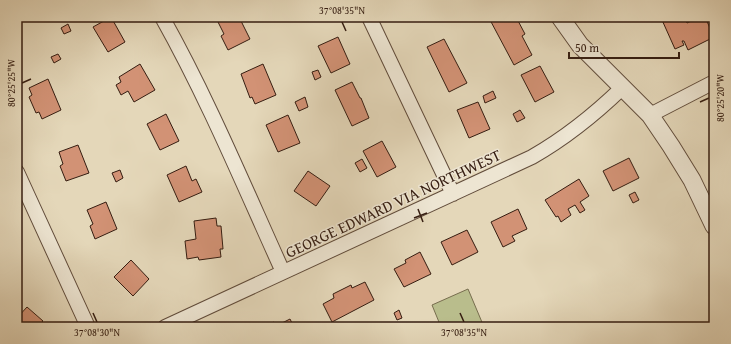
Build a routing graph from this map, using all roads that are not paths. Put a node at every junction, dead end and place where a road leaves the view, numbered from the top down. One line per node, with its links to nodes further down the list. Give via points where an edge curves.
1 (162, 17): 10 (street, via 217,126)
2 (368, 17): 8 (street)
3 (560, 17): 5 (street, via 580,45)
4 (714, 82): 6 (street)
5 (622, 88): 6 (street); 8 (street, GEORGE EDWARD VIA NORTHWEST, via 564,139)
6 (650, 115): 9 (street, via 692,180)
7 (17, 172): 11 (street)
8 (453, 194): 10 (street, GEORGE EDWARD VIA NORTHWEST)
9 (714, 226)
10 (283, 272): 12 (street, GEORGE EDWARD VIA NORTHWEST)
11 (88, 327)
12 (165, 327)

